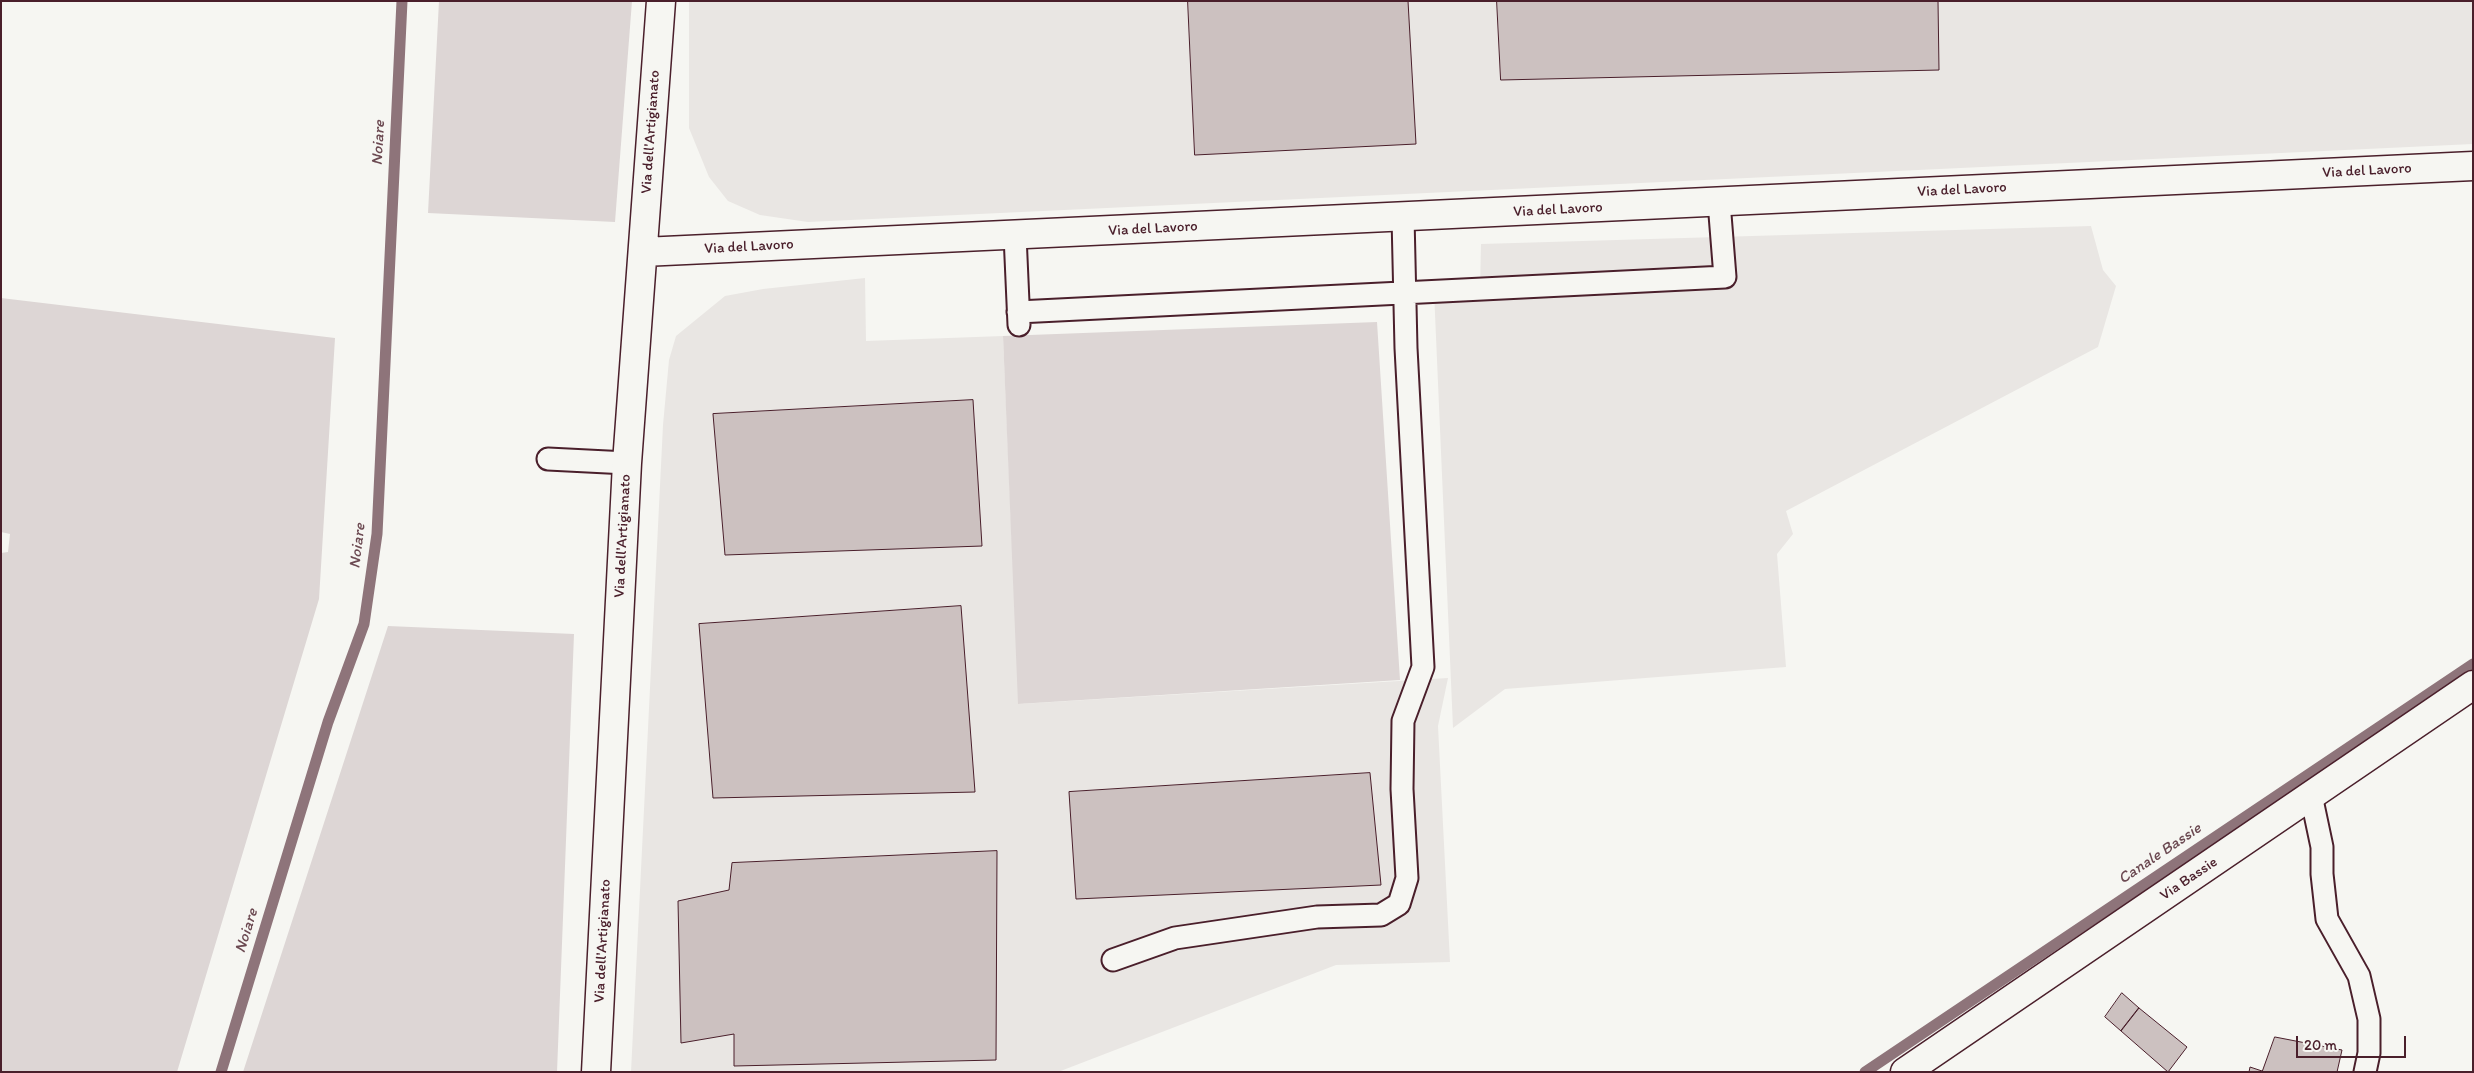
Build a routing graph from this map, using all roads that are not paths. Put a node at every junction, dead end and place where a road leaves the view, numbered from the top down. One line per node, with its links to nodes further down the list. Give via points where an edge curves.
1 (660, 1): 6 (street, Via dell'Artigianato)
2 (2473, 166): 3 (street, Via del Lavoro)
3 (1719, 202): 4 (street, Via del Lavoro); 7 (lane, via 1725,277)
4 (1403, 217): 5 (street, Via del Lavoro); 7 (lane)
5 (1014, 235): 6 (street, Via del Lavoro); 7 (lane, via 1019,319)
6 (643, 252): 9 (street, Via dell'Artigianato)
7 (1407, 293): 12 (lane, via 1406,348 1423,667 1403,721 1402,788 1407,878 1399,904 1381,914 1317,917 1175,938)
8 (548, 459): 9 (lane)
9 (627, 463): 13 (street, Via dell'Artigianato)
10 (2473, 685): 11 (street, Via Bassie)
11 (2311, 795): 14 (street, Via Bassie); 15 (lane, via 2322,847 2327,919 2359,976 2369,1018 2369,1053)
12 (1112, 960)
13 (596, 1072)
14 (1905, 1072)
15 (2365, 1072)

